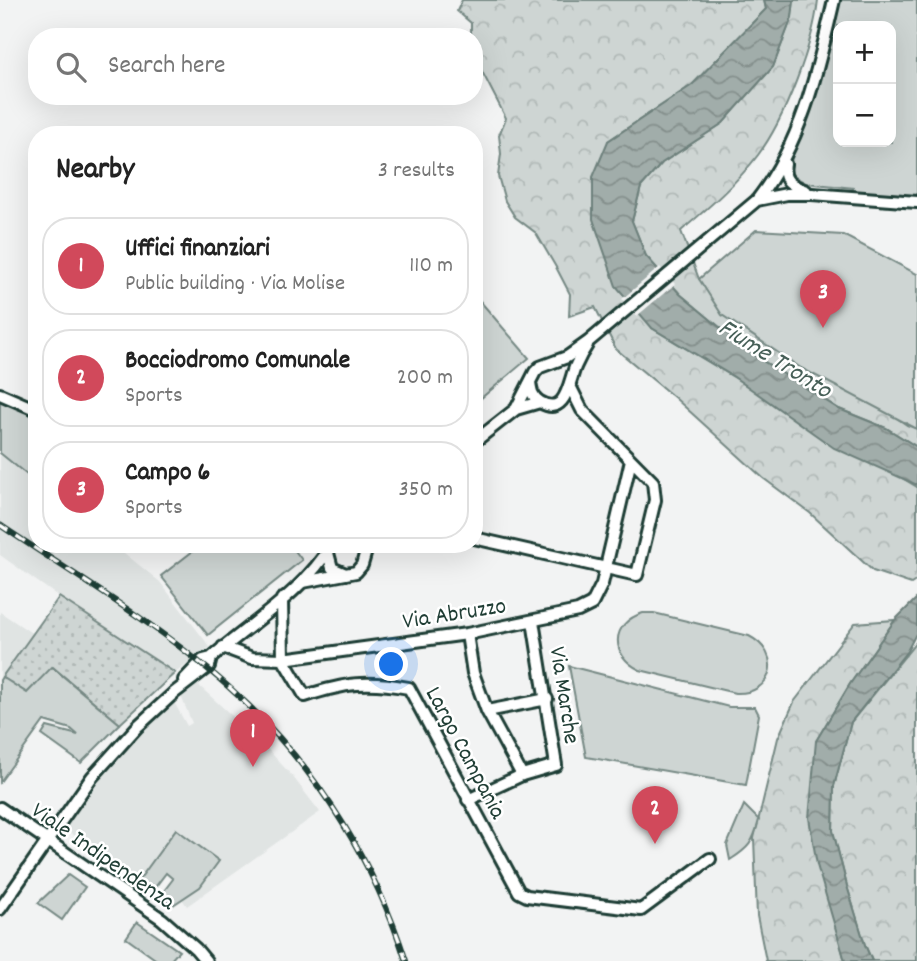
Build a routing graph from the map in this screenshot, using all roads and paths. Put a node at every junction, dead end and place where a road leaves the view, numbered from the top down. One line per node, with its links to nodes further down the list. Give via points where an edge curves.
1 (834, 0): 2 (street, via 817,74)
2 (786, 155): 3 (street, via 783,173 787,181); 4 (street)
3 (811, 194): 4 (street); 5 (street)
4 (755, 202): 6 (street)
5 (917, 202)
6 (589, 342): 7 (street); 9 (street)
7 (550, 365): 8 (street, via 540,367); 9 (street, via 563,370)
8 (530, 382): 11 (street, via 532,394); 14 (street)
9 (570, 384): 12 (street); 15 (street)
10 (0, 394): 13 (street)
11 (540, 402): 12 (street); 14 (street)
12 (558, 403): 15 (street)
13 (28, 406)
14 (516, 409): 16 (street)
15 (582, 410): 17 (street)
16 (483, 435)
17 (631, 460): 22 (street); 22 (street, via 653,482 655,500 637,575)
18 (483, 540): 22 (street)
19 (325, 553): 24 (street)
20 (331, 553): 23 (street, via 332,568)
21 (363, 553): 23 (street, via 361,567)
22 (605, 568): 26 (street, Via Abruzzo, via 592,604)
23 (346, 574): 24 (street)
24 (303, 582): 25 (street)
25 (282, 600): 28 (street); 29 (street)
26 (533, 621): 27 (street, Via Abruzzo); 30 (street, Via Marche)
27 (467, 634): 29 (street, Via Abruzzo); 31 (street)
28 (223, 647): 29 (street, Via Abruzzo, via 252,658); 35 (street, via 196,666 112,753)
29 (283, 659): 33 (street, Largo Campania, via 305,696 358,682 408,688)
30 (547, 699): 31 (street); 32 (street, Via Marche, via 556,765)
31 (486, 712): 32 (street)
32 (523, 775): 33 (street, Via Marche)
33 (468, 800): 36 (street, Largo Campania, via 519,892 531,897 641,910)
34 (0, 808): 35 (street, Viale Indipendenza)
35 (47, 839): 37 (street); 38 (street, Viale Indipendenza, via 162,919)
36 (710, 859)
37 (0, 909)
38 (206, 961)

